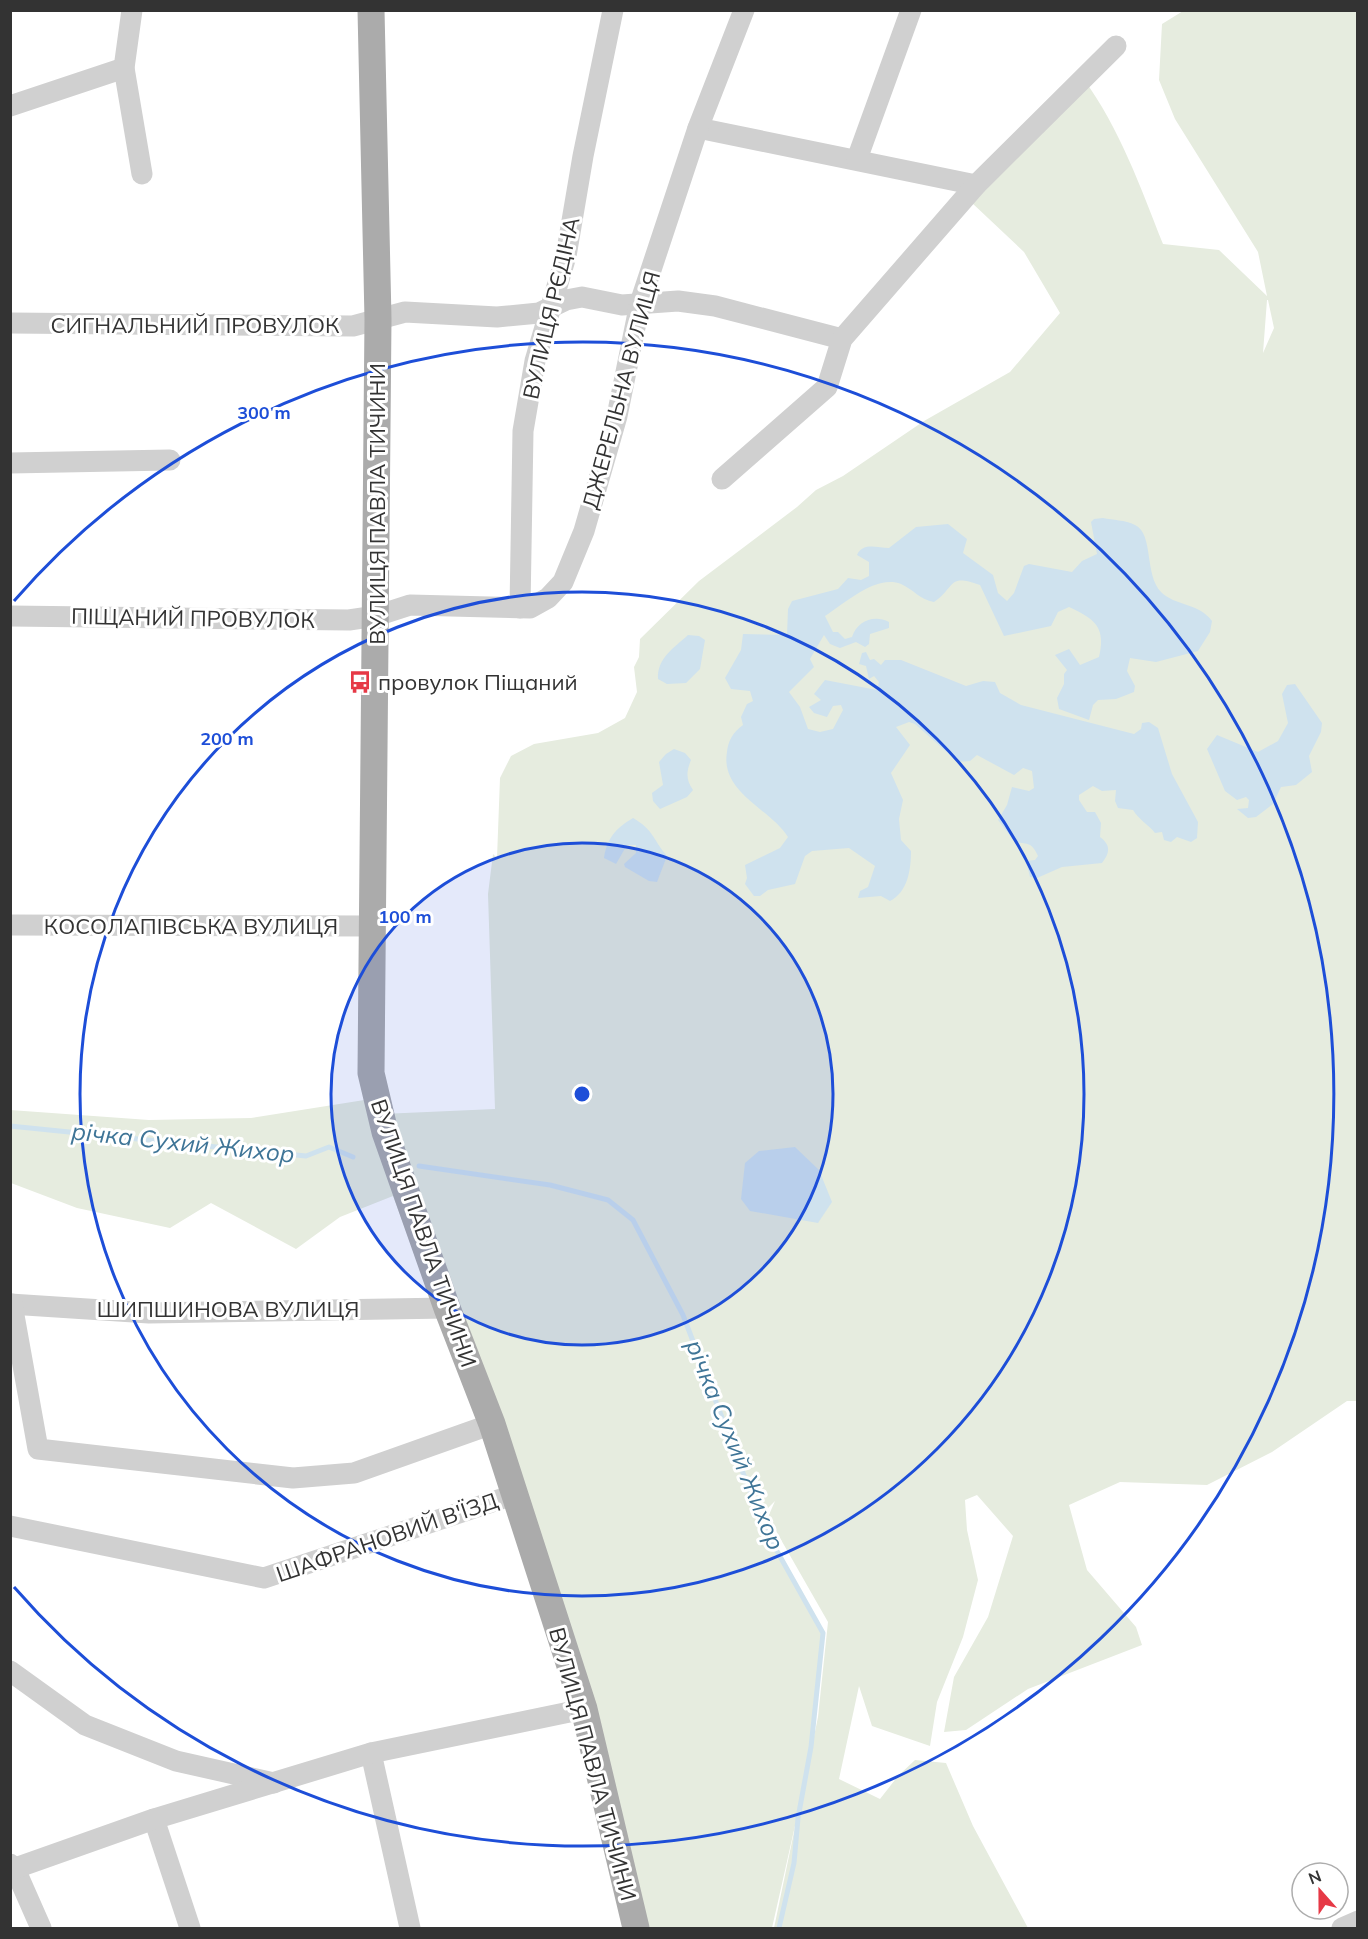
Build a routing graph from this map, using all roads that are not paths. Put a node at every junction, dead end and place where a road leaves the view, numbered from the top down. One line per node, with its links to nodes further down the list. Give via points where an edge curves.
1 (132, 10): 7 (street)
2 (371, 10): 15 (main road, ВУЛИЦЯ ПАВЛА ТИЧИНИ)
3 (613, 10): 14 (street, ВУЛИЦЯ РЄДІНА, via 566,256)
4 (744, 10): 9 (street, ДЖЕРЕЛЬНА ВУЛИЦЯ)
5 (911, 10): 10 (street)
6 (1116, 46): 12 (street)
7 (124, 68): 8 (street); 11 (street)
8 (10, 106)
9 (698, 128): 10 (street); 13 (street, ДЖЕРЕЛЬНА ВУЛИЦЯ)
10 (858, 159): 12 (street)
11 (142, 174)
12 (976, 185): 17 (street)
13 (640, 303): 14 (street, СИГНАЛЬНИЙ ПРОВУЛОК, via 622,306 582,297); 17 (street, СИГНАЛЬНИЙ ПРОВУЛОК, via 678,301 715,306); 21 (street, ДЖЕРЕЛЬНА ВУЛИЦЯ, via 617,416 584,531 563,582 548,598)
14 (551, 308): 15 (street, СИГНАЛЬНИЙ ПРОВУЛОК, via 539,314 497,317 405,312); 21 (street, ВУЛИЦЯ РЄДІНА, via 535,361 523,431)
15 (378, 319): 16 (street, СИГНАЛЬНИЙ ПРОВУЛОК, via 353,326); 22 (main road, ВУЛИЦЯ ПАВЛА ТИЧИНИ)
16 (10, 323)
17 (842, 339): 20 (street, via 826,387)
18 (170, 460): 19 (street)
19 (10, 464)
20 (722, 479)
21 (520, 609): 22 (street, ДЖЕРЕЛЬНА ВУЛИЦЯ, via 411,605)
22 (376, 615): 23 (street, ПІЩАНИЙ ПРОВУЛОК, via 349,620); 25 (main road, ВУЛИЦЯ ПАВЛА ТИЧИНИ)
23 (10, 616)
24 (10, 925): 25 (street, КОСОЛАПІВСЬКА ВУЛИЦЯ)
25 (372, 926): 27 (main road, ВУЛИЦЯ ПАВЛА ТИЧИНИ, via 371,1073 385,1132)
26 (11, 1304): 27 (street, ШИПШИНОВА ВУЛИЦЯ, via 148,1313); 28 (street, via 38,1449 293,1478 354,1473)
27 (447, 1308): 28 (main road, ВУЛИЦЯ ПАВЛА ТИЧИНИ)
28 (492, 1424): 29 (main road, ВУЛИЦЯ ПАВЛА ТИЧИНИ)
29 (516, 1494): 30 (street, ШАФРАНОВИЙ В'ЇЗД, via 264,1578); 32 (main road, ВУЛИЦЯ ПАВЛА ТИЧИНИ)
30 (10, 1526)
31 (10, 1671): 34 (street, via 85,1725 176,1761)
32 (584, 1709): 33 (street); 41 (main road, ВУЛИЦЯ ПАВЛА ТИЧИНИ)
33 (371, 1753): 34 (street); 40 (street)
34 (276, 1783): 35 (street)
35 (154, 1819): 36 (street); 39 (street)
36 (12, 1868): 38 (street)
37 (1358, 1921): 42 (street)
38 (41, 1929)
39 (190, 1929)
40 (410, 1929)
41 (636, 1929)
42 (1342, 1929)

